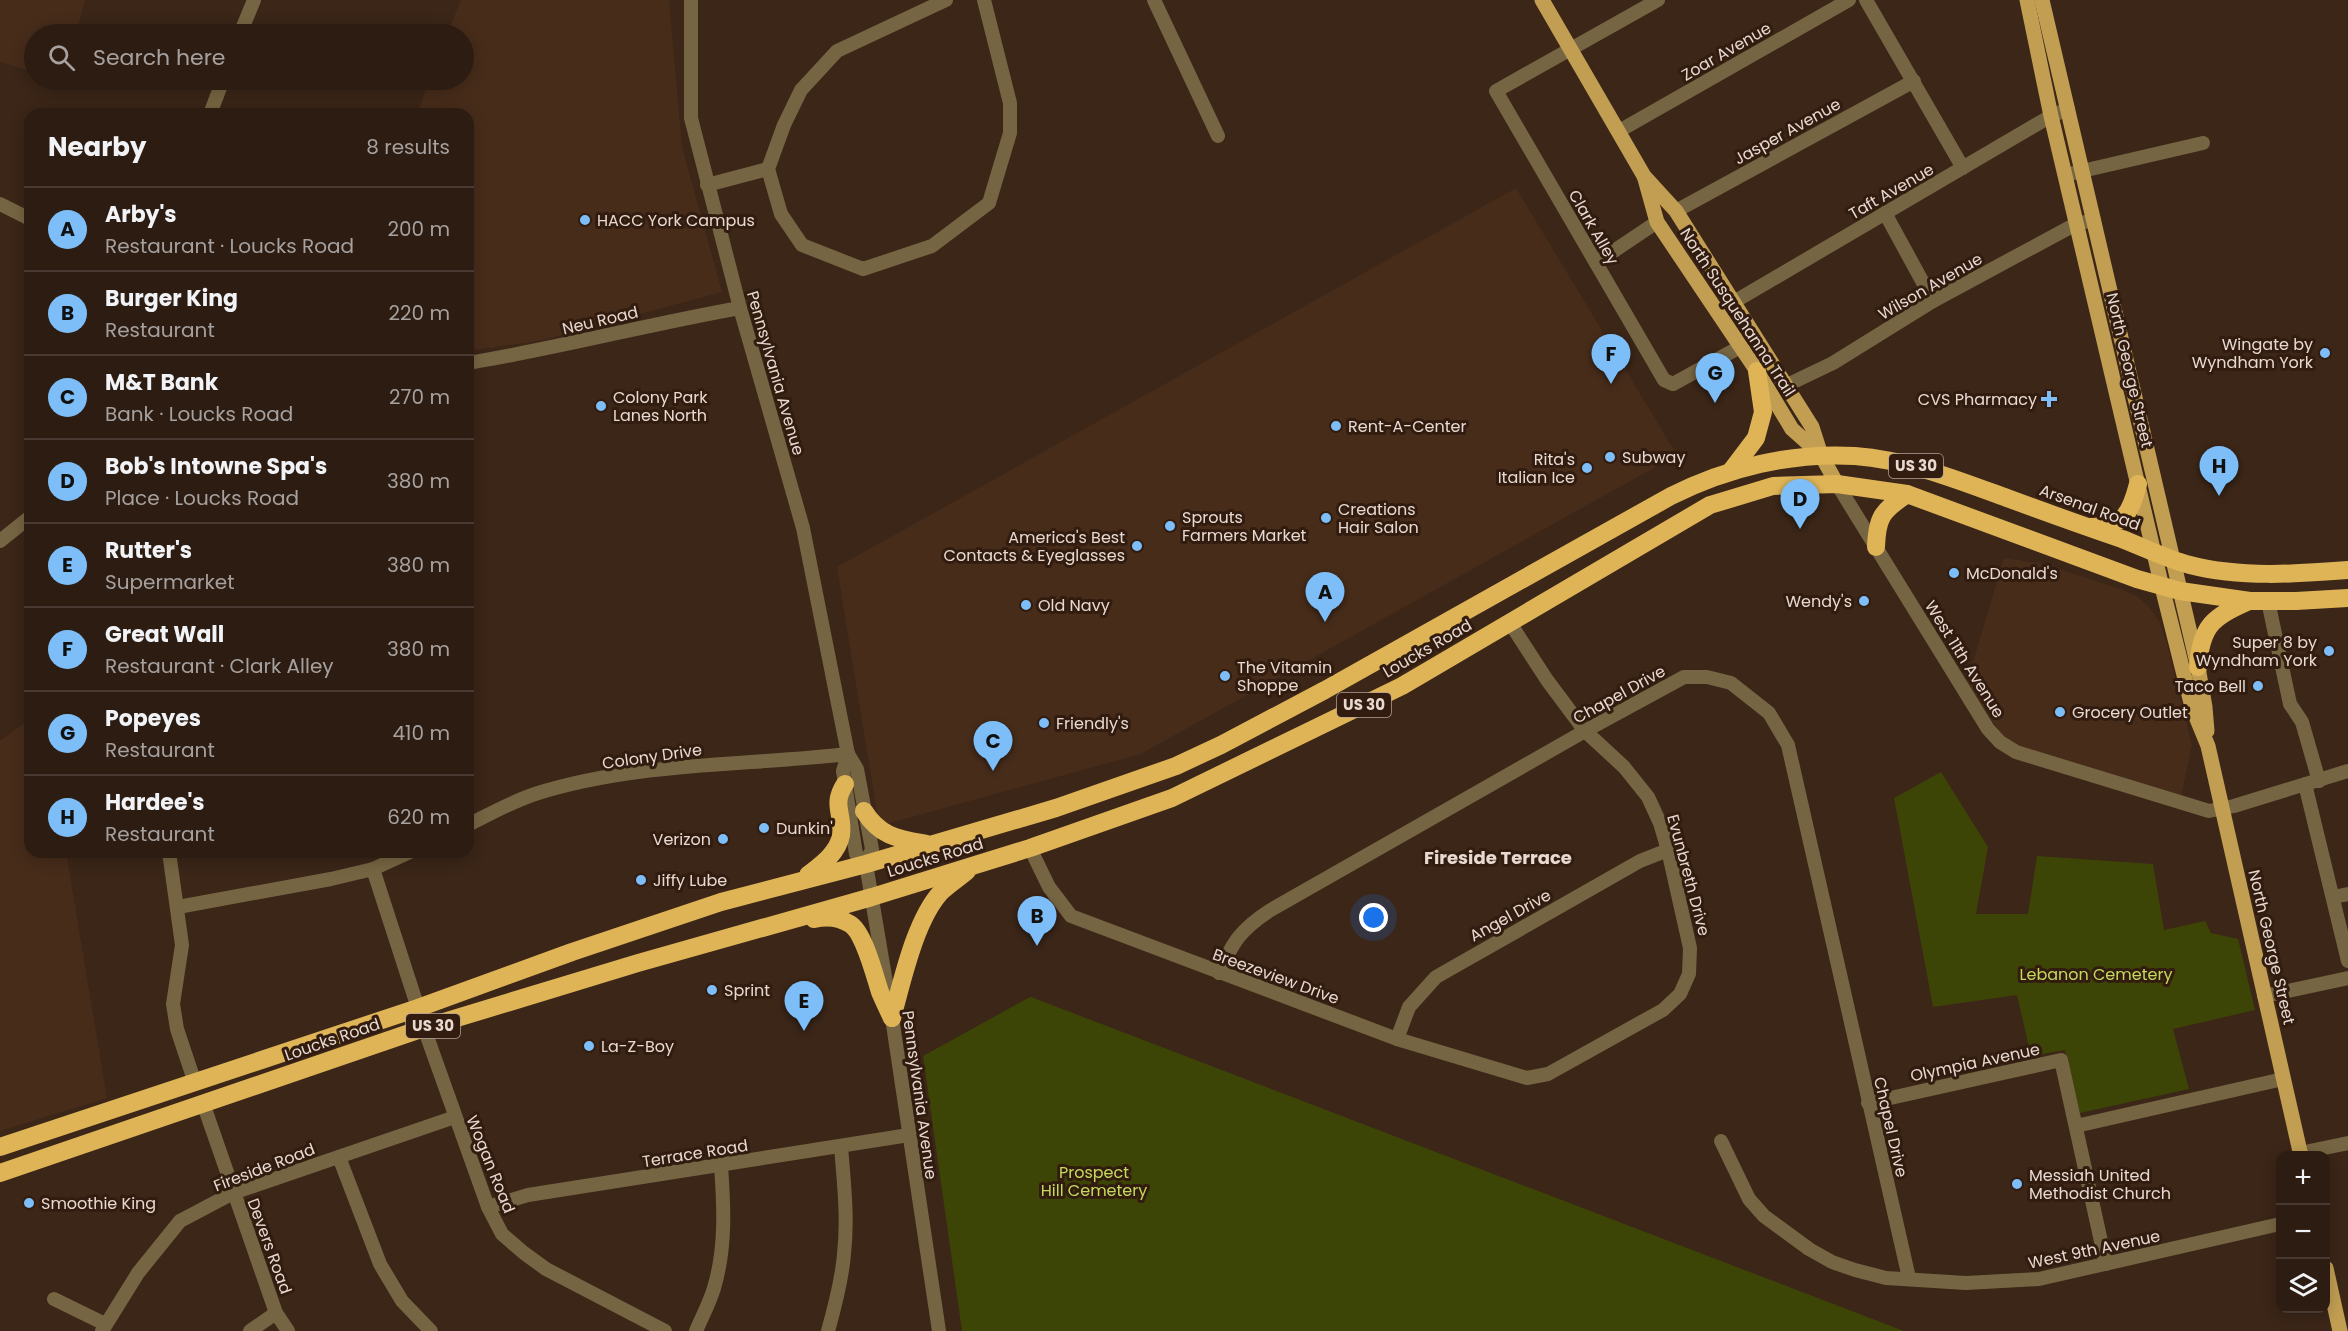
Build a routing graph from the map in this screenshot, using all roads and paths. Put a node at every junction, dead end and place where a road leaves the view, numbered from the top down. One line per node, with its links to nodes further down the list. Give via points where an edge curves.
1 (254, 0): 12 (street)
2 (691, 0): 27 (street, Pennsylvania Avenue, via 691,118)
3 (946, 0): 23 (street, via 837,51 801,90)
4 (984, 0): 23 (street, via 1010,103 1010,133 988,203 932,246 862,268 802,245 781,213)
5 (1154, 0): 20 (street)
6 (1542, 0): 13 (main road, North Susquehanna Trail)
7 (1658, 0): 13 (street)
8 (1849, 0): 19 (street, Zoar Avenue)
9 (1866, 0): 14 (street)
10 (2027, 0): 18 (main road, North George Street)
11 (2042, 0): 17 (main road, North George Street)
12 (244, 24)
13 (1570, 49): 19 (main road, North Susquehanna Trail); 35 (street, Clark Alley, via 1496,91)
14 (1914, 81): 22 (street); 29 (street, Jasper Avenue)
15 (219, 90): 16 (street)
16 (212, 108)
17 (2068, 109): 18 (street, Taft Avenue); 24 (main road, North George Street)
18 (2051, 116): 22 (street, Taft Avenue); 25 (main road, North George Street)
19 (1619, 131): 26 (main road, North Susquehanna Trail)
20 (1218, 136)
21 (2204, 143): 24 (street)
22 (1963, 168): 30 (street, Taft Avenue)
23 (768, 170): 27 (street)
24 (2081, 171): 25 (street); 32 (main road, North George Street)
25 (2065, 175): 34 (main road, North George Street)
26 (1644, 176): 29 (main road, North Susquehanna Trail); 33 (main road, North Susquehanna Trail)
27 (707, 185): 38 (street, Pennsylvania Avenue)
28 (0, 204): 31 (street)
29 (1676, 211): 37 (main road, North Susquehanna Trail)
30 (1886, 213): 36 (street); 37 (street, Taft Avenue)
31 (24, 216)
32 (2094, 220): 34 (street, Wilson Avenue); 53 (main road, North George Street)
33 (1657, 222): 35 (street); 39 (main road, North Susquehanna Trail)
34 (2076, 224): 36 (street, Wilson Avenue); 46 (main road, North George Street)
35 (1596, 263): 39 (street, Clark Alley, via 1664,380 1673,384)
36 (1933, 301): 42 (street, Wilson Avenue, via 1833,363)
37 (1732, 303): 42 (main road, North Susquehanna Trail)
38 (740, 308): 40 (street, Neu Road); 63 (street, Pennsylvania Avenue, via 803,528)
39 (1740, 347): 41 (main road, North Susquehanna Trail)
40 (474, 362)
41 (1757, 371): 43 (main road, North Susquehanna Trail, via 1792,429); 44 (highway, via 1763,412 1756,438)
42 (1785, 386): 43 (main road, North Susquehanna Trail, via 1812,427)
43 (1821, 455): 44 (highway, Loucks Road / US 30); 45 (main road, North Susquehanna Trail); 49 (highway, Arsenal Road / US 30, via 1921,468)
44 (1731, 471): 70 (highway, Loucks Road / US 30, via 1671,495 1212,750 1111,789)
45 (1837, 484): 47 (highway, US 30); 51 (street, West 11th Avenue); 59 (highway, Loucks Road / US 30, via 1773,486 1710,505)
46 (2138, 484): 49 (highway, via 2125,517 2107,526); 52 (main road, North George Street)
47 (1907, 495): 51 (highway, via 1881,516); 55 (highway, US 30)
48 (24, 522): 50 (street)
49 (2087, 527): 52 (highway, Arsenal Road / US 30)
50 (0, 541)
51 (1876, 547): 67 (street, West 11th Avenue, via 1988,729 2000,742 2038,760 2208,811)
52 (2154, 552): 53 (highway, Arsenal Road / US 30); 55 (main road, North George Street)
53 (2172, 560): 54 (highway, Arsenal Road / US 30, via 2203,568 2251,572); 56 (main road, North George Street)
54 (2348, 570)
55 (2162, 587): 56 (highway, US 30); 62 (main road, North George Street, via 2192,707)
56 (2180, 591): 58 (highway, US 30); 60 (main road, North George Street)
57 (2348, 598): 58 (highway, US 30)
58 (2259, 601): 60 (highway, via 2220,614 2200,644); 65 (street, via 2275,641 2290,704 2302,722)
59 (1510, 623): 61 (street, Evunbreth Drive); 71 (highway, Loucks Road / US 30, via 1402,686 1172,798)
60 (2198, 667): 62 (main road, North George Street)
61 (1585, 731): 72 (street, Evunbreth Drive, via 1624,767 1648,797); 85 (street, Chapel Drive, via 1262,915 1232,945); 96 (street, Chapel Drive, via 1684,677 1731,683 1769,713 1788,745)
62 (2208, 746): 67 (main road, North George Street)
63 (848, 754): 66 (street, Pennsylvania Avenue, via 843,771); 68 (street, Pennsylvania Avenue, via 858,769); 69 (street, Colony Drive, via 629,773 534,794)
64 (2348, 771): 65 (street)
65 (2312, 782): 67 (street); 81 (street)
66 (845, 784): 75 (street, Pennsylvania Avenue, via 856,854); 78 (highway, via 838,795 841,836 831,856)
67 (2223, 809): 87 (main road, North George Street)
68 (864, 811): 70 (highway, via 873,825 887,834); 75 (street, Pennsylvania Avenue, via 872,849)
69 (474, 821)
70 (932, 844): 75 (highway, Loucks Road / US 30)
71 (1030, 848): 76 (highway, Loucks Road / US 30); 85 (street, Breezeview Drive, via 1049,887 1071,916)
72 (1668, 850): 91 (street, Angel Drive, via 1640,861 1436,977 1409,1007); 92 (street, Evunbreth Drive, via 1690,948 1689,974 1680,994 1663,1010)
73 (170, 858): 82 (street)
74 (397, 858): 77 (street)
75 (866, 864): 78 (highway, Loucks Road / US 30); 80 (street, Pennsylvania Avenue)
76 (975, 865): 80 (highway, Loucks Road / US 30); 89 (highway, via 941,893 926,915 904,972)
77 (373, 869): 82 (street); 88 (street)
78 (802, 880): 88 (highway, Loucks Road / US 30, via 721,902)
79 (2348, 894): 81 (street)
80 (872, 897): 83 (highway, Loucks Road / US 30); 89 (street, Pennsylvania Avenue)
81 (2333, 897): 84 (street)
82 (178, 907): 94 (street, via 182,945 173,1004)
83 (768, 926): 89 (highway, via 828,916 850,924 873,967); 90 (highway, Loucks Road / US 30)
84 (2348, 961)
85 (1220, 973): 91 (street, Breezeview Drive)
86 (2348, 978): 87 (street)
87 (2264, 996): 93 (main road, North George Street)
88 (418, 1008): 94 (highway, Loucks Road / US 30)
89 (892, 1018): 99 (street, Pennsylvania Avenue)
90 (424, 1028): 95 (highway, Loucks Road / US 30); 97 (street, Wogan Road)
91 (1397, 1039): 92 (street, Breezeview Drive, via 1527,1078)
92 (1548, 1074)
93 (2283, 1079): 98 (street); 104 (main road, North George Street)
94 (195, 1083): 102 (highway, Loucks Road / US 30)
95 (203, 1103): 108 (highway, Loucks Road / US 30); 109 (street, Devers Road)
96 (1868, 1103): 98 (street, Olympia Avenue, via 2061,1060); 113 (street, Chapel Drive)
97 (455, 1117): 106 (street, Fireside Road); 110 (street, Wogan Road)
98 (2076, 1126): 112 (street, Olympia Avenue)
99 (909, 1135): 103 (street, Terrace Road); 125 (street, Pennsylvania Avenue)
100 (1721, 1141): 113 (street, West 9th Avenue, via 1749,1199 1764,1216 1809,1249 1855,1270 1887,1278)
101 (2348, 1143): 105 (street)
102 (0, 1147)
103 (841, 1148): 107 (street, Terrace Road); 124 (street, via 846,1213 844,1254)
104 (2300, 1151)
105 (2314, 1151)
106 (339, 1157): 109 (street, Fireside Road); 121 (street, via 380,1264 402,1301)
107 (721, 1166): 110 (street, Terrace Road, via 528,1195); 123 (street, via 724,1222 720,1261 714,1289)
108 (0, 1173)
109 (233, 1193): 117 (street, Devers Road); 118 (street, Fireside Road, via 180,1221 138,1273)
110 (488, 1207): 122 (street, Wogan Road, via 502,1234 524,1254)
111 (2276, 1225): 112 (street, West 9th Avenue)
112 (2106, 1264): 113 (street, West 9th Avenue, via 2022,1282)
113 (1909, 1278)
114 (2330, 1281): 116 (main road)
115 (54, 1299): 118 (street)
116 (2342, 1311): 126 (main road)
117 (276, 1313): 119 (street); 120 (street, Devers Road)
118 (104, 1327)
119 (250, 1331)
120 (288, 1331)
121 (431, 1331)
122 (665, 1331)
123 (696, 1331)
124 (828, 1331)
125 (939, 1331)
126 (2340, 1331)

